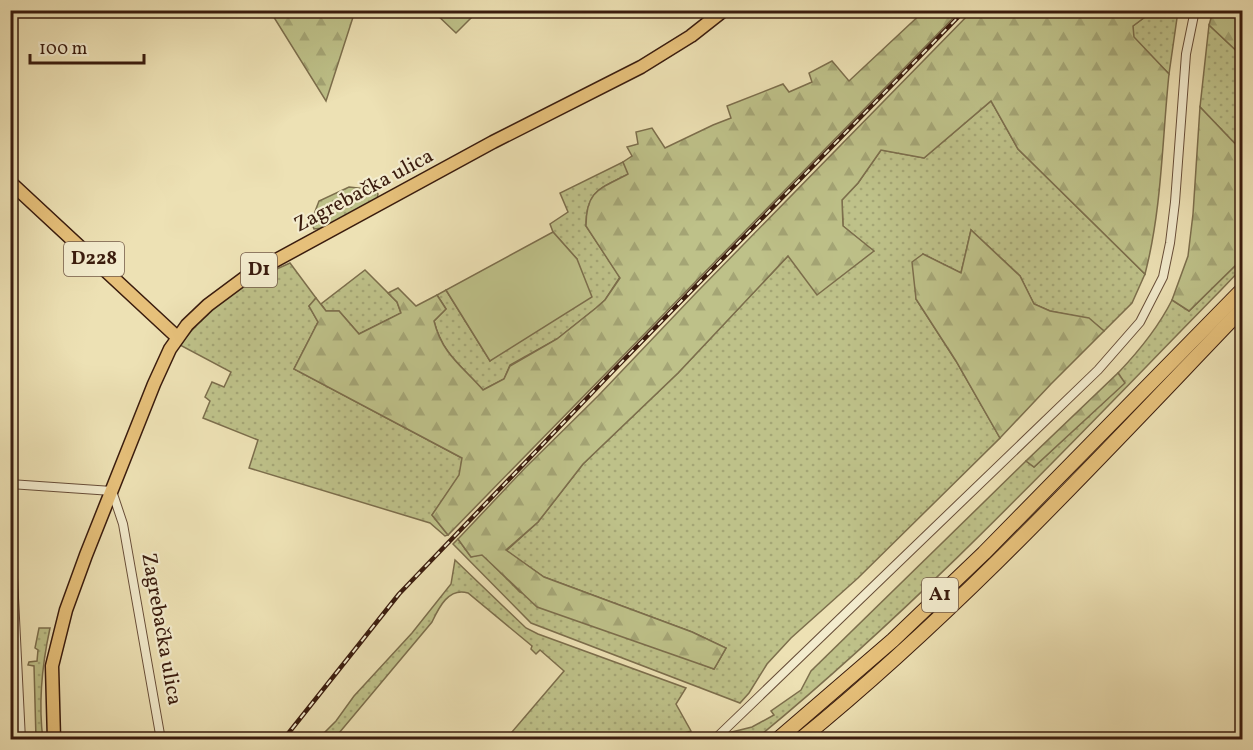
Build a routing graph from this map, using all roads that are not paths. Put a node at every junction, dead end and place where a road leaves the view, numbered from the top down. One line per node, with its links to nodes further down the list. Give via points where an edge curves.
1 (724, 10): 6 (main road, Zagrebačka ulica / D1, via 641,67 493,142 247,276 208,305)
2 (1195, 10): 13 (street, via 1186,54 1170,243 1163,277 1140,322 1098,370)
3 (10, 182): 6 (main road, D228)
4 (1242, 290): 14 (highway, A1, via 910,625)
5 (1242, 309): 15 (highway, A1, via 989,568 899,655)
6 (177, 337): 8 (main road, Zagrebačka ulica / D1)
7 (10, 483): 8 (street)
8 (112, 491): 11 (main road, Zagrebačka ulica / D1, via 66,610 52,666); 12 (street, Zagrebačka ulica, via 123,524)
9 (10, 517): 10 (street)
10 (21, 740)
11 (54, 740)
12 (161, 740)
13 (714, 740)
14 (777, 740)
15 (800, 740)

